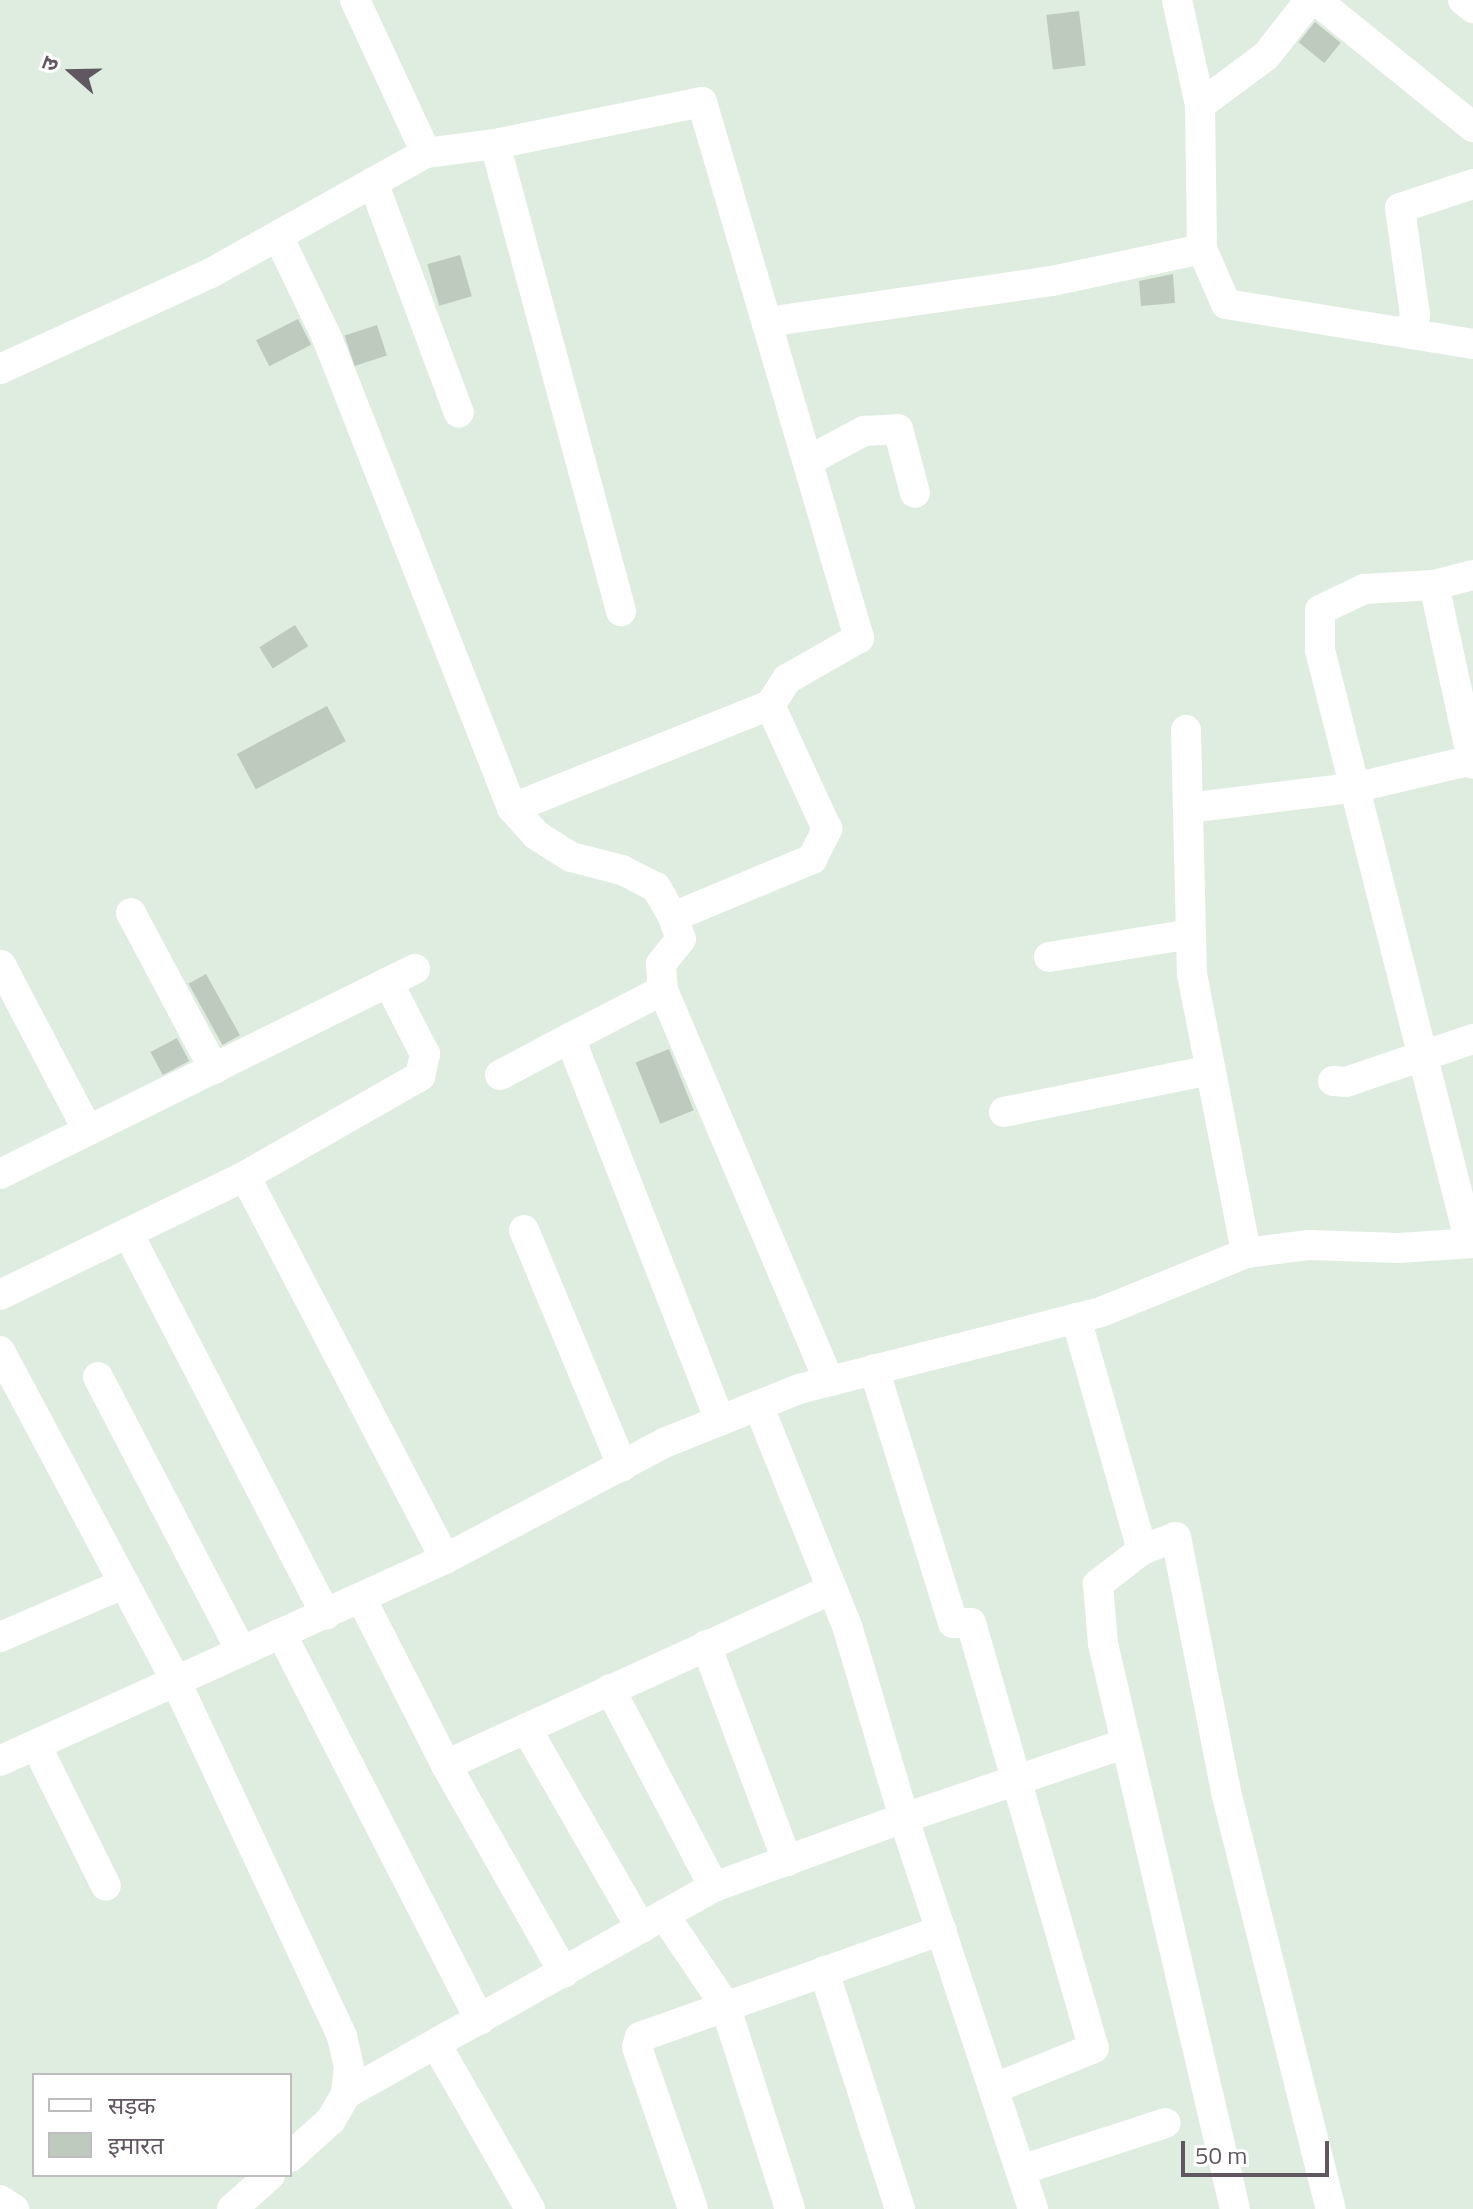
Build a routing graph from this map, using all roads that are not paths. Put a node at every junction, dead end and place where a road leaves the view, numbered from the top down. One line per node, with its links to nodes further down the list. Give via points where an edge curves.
1 (355, 0): 9 (street)
2 (1177, 0): 6 (street)
3 (1313, 0): 6 (street, via 1266,56); 7 (street)
4 (1463, 0): 5 (street)
5 (1473, 8)
6 (1200, 105): 13 (street)
7 (1473, 127)
8 (495, 144): 9 (street); 14 (street, via 702,102); 23 (street)
9 (426, 153): 10 (street)
10 (373, 182): 12 (street); 18 (street)
11 (1473, 184): 15 (street, via 1400,208 1415,315)
12 (278, 236): 17 (street, via 211,273); 29 (street, via 338,366)
13 (1202, 249): 14 (street, via 1052,281); 15 (street, via 1226,304)
14 (767, 322): 19 (street)
15 (1411, 330): 16 (street)
16 (1473, 344)
17 (0, 369)
18 (459, 413)
19 (808, 461): 20 (street, via 864,431 898,429); 25 (street, via 859,638 787,679)
20 (915, 493)
21 (1473, 575): 22 (street)
22 (1434, 585): 24 (street); 28 (street, via 1364,589 1320,610 1320,650)
23 (621, 611)
24 (1463, 668): 27 (street)
25 (770, 705): 29 (street); 32 (street, via 827,829 812,859)
26 (1186, 730): 30 (street)
27 (1472, 762): 28 (street)
28 (1358, 787): 30 (street); 41 (street)
29 (512, 808): 32 (street, via 536,835 571,857 622,870 656,887)
30 (1188, 808): 33 (street)
31 (131, 913): 42 (street)
32 (673, 917): 38 (street, via 681,939 661,964)
33 (1191, 934): 34 (street); 43 (street, via 1192,974)
34 (1049, 957)
35 (1, 965): 47 (street)
36 (415, 969): 37 (street)
37 (388, 982): 42 (street); 49 (street, via 425,1054 420,1076)
38 (663, 990): 39 (street); 59 (street)
39 (570, 1038): 44 (street); 61 (street)
40 (1473, 1039): 41 (street)
41 (1424, 1056): 45 (street, via 1346,1082); 52 (street)
42 (214, 1069): 47 (street)
43 (1210, 1070): 46 (street); 53 (street)
44 (500, 1075)
45 (1333, 1081)
46 (1004, 1112)
47 (87, 1129): 48 (street)
48 (0, 1174)
49 (245, 1176): 51 (street); 64 (street)
50 (524, 1230): 62 (street)
51 (128, 1233): 54 (street); 68 (street)
52 (1472, 1243): 53 (street, via 1400,1248 1309,1245)
53 (1246, 1253): 55 (street)
54 (0, 1295)
55 (1076, 1318): 57 (street); 63 (street)
56 (0, 1351): 65 (street)
57 (874, 1369): 59 (street); 80 (street, via 953,1623 971,1623)
58 (98, 1377): 72 (street)
59 (829, 1381): 60 (street)
60 (758, 1405): 61 (street); 66 (street)
61 (720, 1421): 62 (street)
62 (622, 1466): 64 (street)
63 (1142, 1550): 76 (street, via 1098,1584 1103,1644); 107 (street, via 1176,1537 1226,1792)
64 (445, 1559): 67 (street)
65 (123, 1584): 70 (street); 73 (street)
66 (832, 1589): 71 (street); 81 (street)
67 (361, 1598): 68 (street); 79 (street)
68 (326, 1615): 69 (street)
69 (281, 1633): 72 (street); 90 (street)
70 (0, 1637)
71 (706, 1645): 74 (street); 82 (street)
72 (241, 1650): 73 (street)
73 (176, 1681): 77 (street); 93 (street, via 342,2036 349,2067)
74 (610, 1689): 75 (street); 84 (street)
75 (526, 1728): 79 (street); 85 (street)
76 (1124, 1744): 80 (street); 106 (street, via 1136,1772)
77 (36, 1745): 78 (street); 83 (street)
78 (0, 1761)
79 (446, 1765): 88 (street)
80 (1017, 1780): 81 (street); 92 (street, via 1094,2048)
81 (904, 1818): 82 (street); 86 (street)
82 (787, 1861): 84 (street)
83 (106, 1886)
84 (714, 1887): 85 (street)
85 (652, 1922): 88 (street); 89 (street)
86 (942, 1930): 87 (street); 92 (street)
87 (824, 1971): 89 (street); 104 (street)
88 (564, 1973): 90 (street)
89 (725, 2005): 102 (street, via 649,2032 637,2047); 103 (street)
90 (480, 2020): 91 (street)
91 (436, 2044): 93 (street); 101 (street)
92 (995, 2088): 96 (street)
93 (346, 2094): 95 (street, via 331,2120)
94 (1166, 2123): 96 (street)
95 (292, 2155)
96 (1021, 2170): 105 (street)
97 (268, 2177): 100 (street)
98 (0, 2200): 99 (street)
99 (14, 2209)
100 (232, 2209)
101 (530, 2209)
102 (693, 2209)
103 (790, 2209)
104 (900, 2209)
105 (1033, 2209)
106 (1235, 2209)
107 (1331, 2209)

